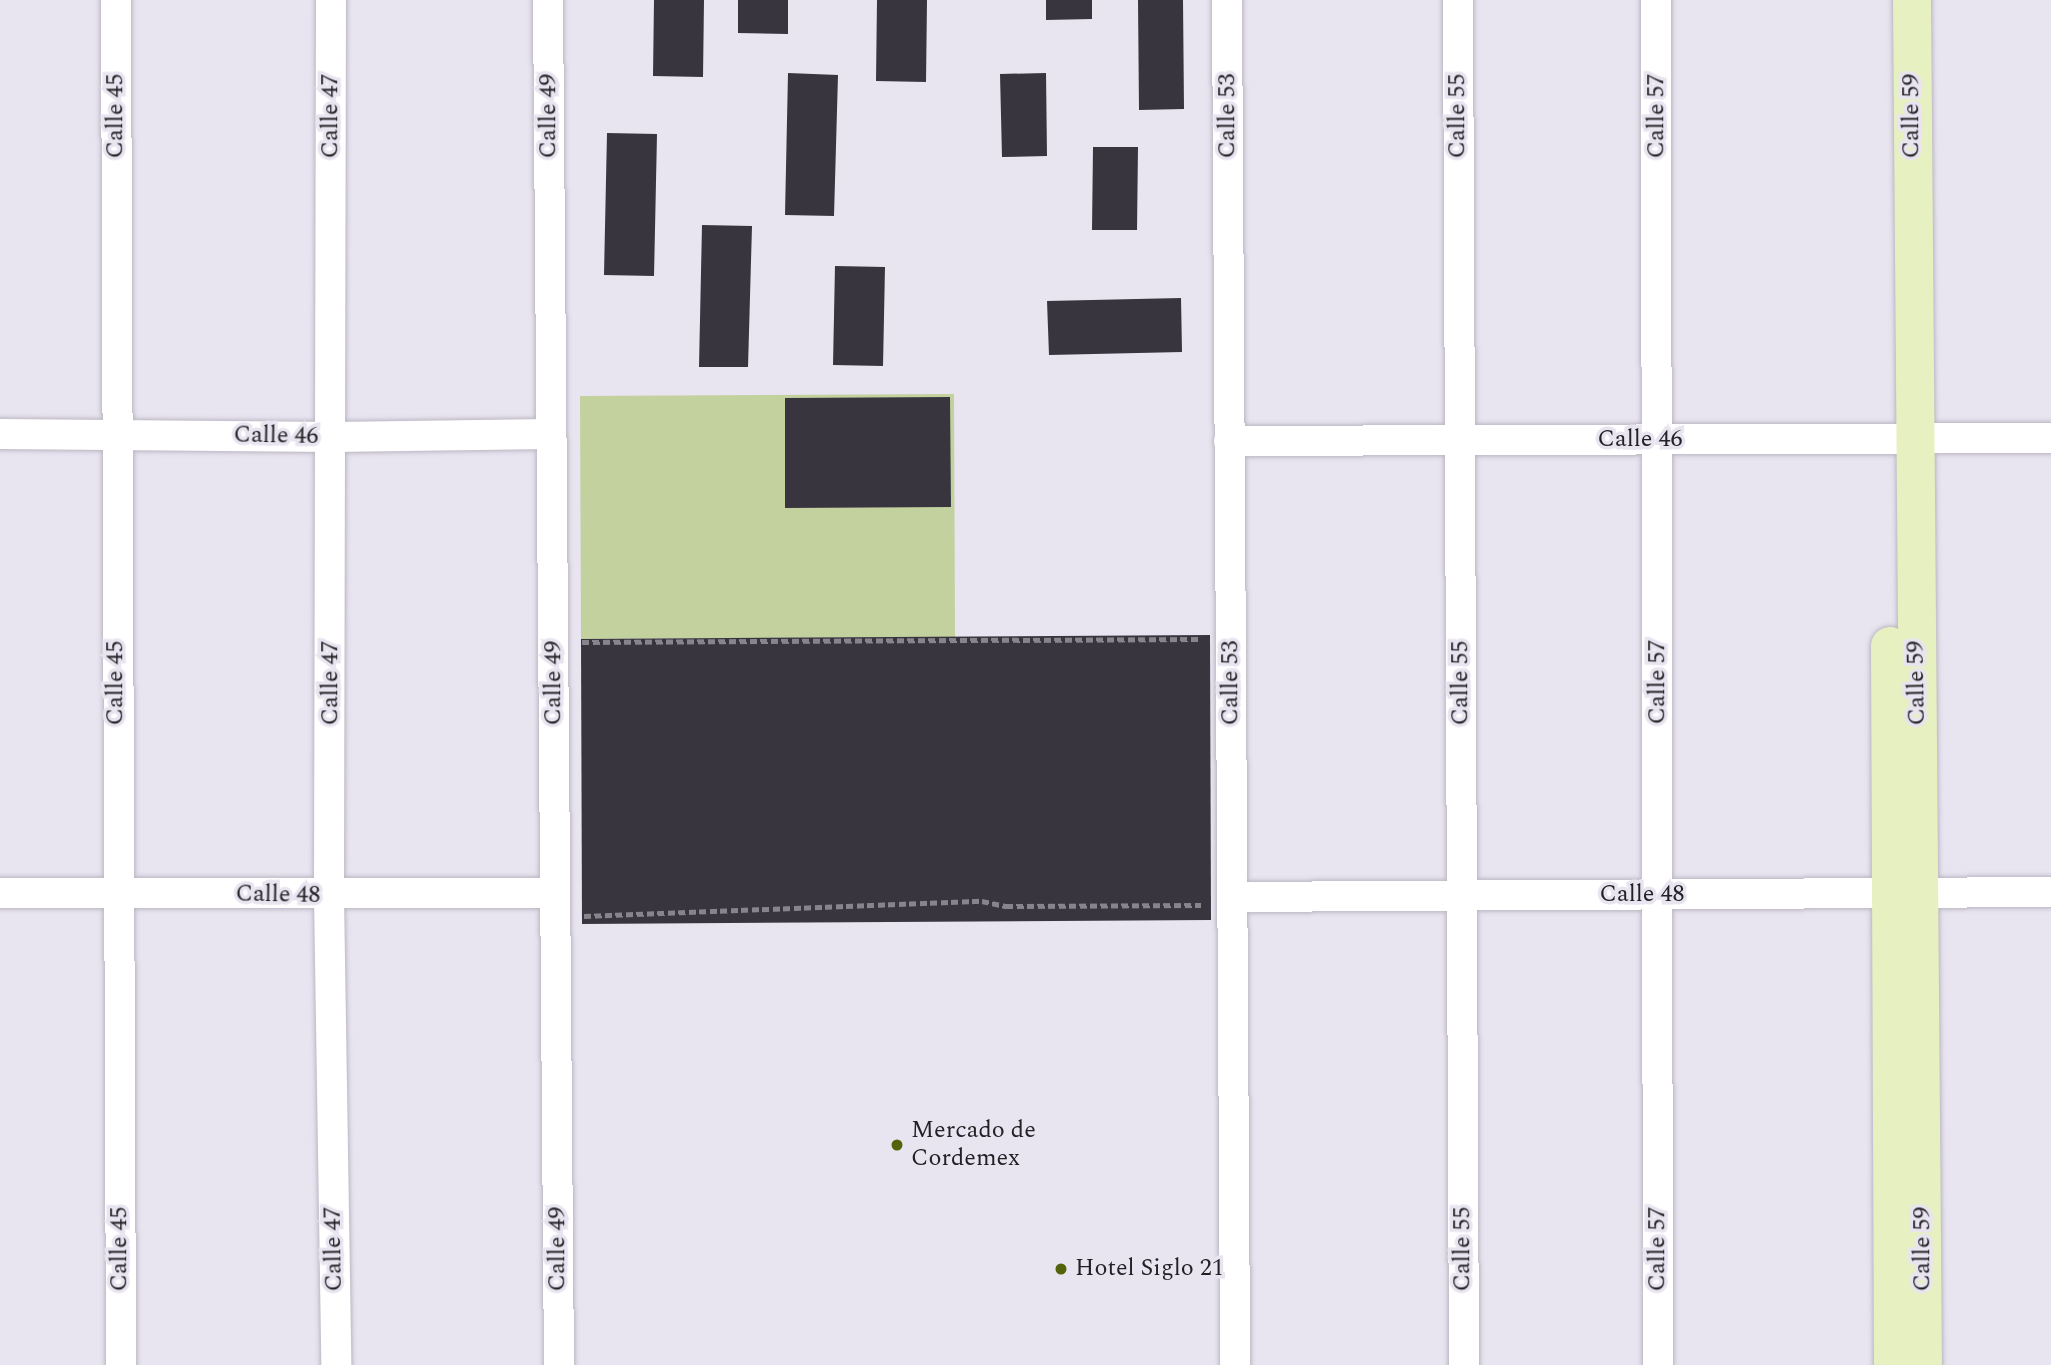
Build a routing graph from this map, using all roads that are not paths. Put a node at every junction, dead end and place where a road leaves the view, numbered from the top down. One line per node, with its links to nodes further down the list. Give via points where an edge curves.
1 (116, 0): 10 (street, Calle 45)
2 (331, 0): 12 (street, Calle 47)
3 (548, 0): 11 (street, Calle 49)
4 (1227, 0): 17 (street, Calle 53)
5 (1458, 0): 14 (street, Calle 55)
6 (1656, 0): 15 (street, Calle 57)
7 (1888, 0): 16 (street, Calle 59)
8 (1912, 0): 16 (street, Calle 59)
9 (0, 433): 10 (street, Calle 46)
10 (115, 434): 12 (street, Calle 46); 20 (street, Calle 45)
11 (551, 434): 12 (street, Calle 46); 26 (street, Calle 49)
12 (333, 438): 23 (street, Calle 47)
13 (2051, 438): 16 (street, Calle 46)
14 (1460, 440): 15 (street, Calle 46); 17 (street, Calle 46); 24 (street, Calle 55)
15 (1659, 440): 16 (street, Calle 46); 22 (street, Calle 57)
16 (1902, 440): 21 (street, Calle 59)
17 (1229, 441): 25 (street, Calle 53)
18 (2051, 892): 21 (street, Calle 48)
19 (0, 893): 20 (street, Calle 48)
20 (117, 893): 23 (street, Calle 48); 27 (street, Calle 45)
21 (1906, 893): 22 (street, Calle 48); 33 (street, Calle 59); 34 (street, Calle 59)
22 (1657, 895): 24 (street, Calle 48); 32 (street, Calle 57)
23 (330, 896): 26 (street, Calle 48); 28 (street, Calle 47)
24 (1462, 896): 25 (street, Calle 48); 31 (street, Calle 55)
25 (1231, 904): 30 (street, Calle 53)
26 (555, 905): 29 (street, Calle 49)
27 (121, 1365)
28 (336, 1365)
29 (559, 1365)
30 (1235, 1365)
31 (1464, 1365)
32 (1658, 1365)
33 (1893, 1365)
34 (1923, 1365)

